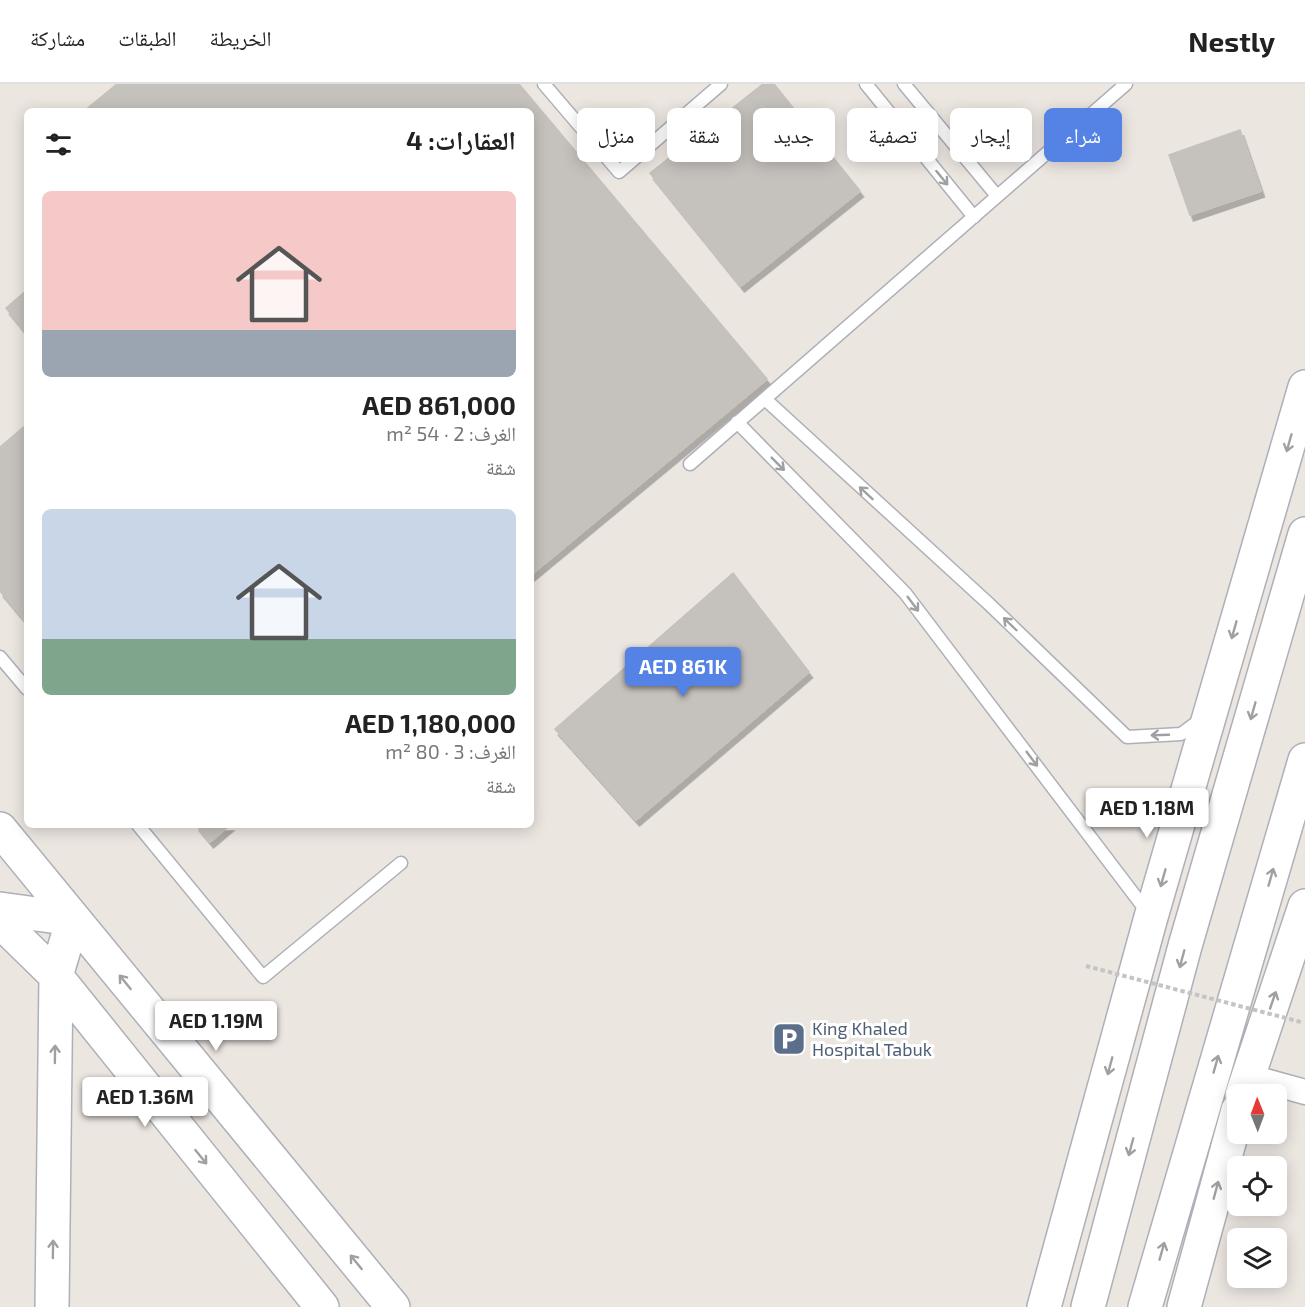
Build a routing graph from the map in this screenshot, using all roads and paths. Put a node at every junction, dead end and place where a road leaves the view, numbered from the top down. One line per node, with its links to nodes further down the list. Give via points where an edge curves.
1 (544, 84): 2 (lane, via 620,172)
2 (721, 84)
3 (866, 84): 7 (lane, one-way to 7)
4 (904, 84): 6 (lane)
5 (1126, 84): 6 (lane)
6 (997, 196): 7 (lane)
7 (974, 217): 9 (lane)
8 (1305, 387): 15 (street, one-way to 15)
9 (765, 399): 10 (lane); 15 (lane, one-way to 9, via 1180,734 1127,737 989,604)
10 (737, 422): 11 (lane); 22 (lane, one-way to 22, via 905,594)
11 (690, 464)
12 (1305, 534): 36 (street, one-way to 36, via 1185,946)
13 (0, 657): 14 (lane)
14 (24, 685)
15 (1210, 712): 22 (street, one-way to 22)
16 (1305, 760): 37 (street, one-way to 16)
17 (140, 828): 19 (lane, via 263,977)
18 (0, 829): 23 (street)
19 (401, 863)
20 (1305, 906): 28 (street, one-way to 20)
21 (0, 909): 23 (street)
22 (1152, 917): 35 (street, one-way to 35)
23 (73, 919): 26 (street); 34 (street, one-way to 23)
24 (0, 921): 26 (street)
25 (1086, 966): 27 (path, bridge)
26 (56, 976): 32 (street, one-way to 26); 33 (street, one-way to 33)
27 (1301, 1022)
28 (1245, 1084)
29 (1287, 1090): 30 (street)
30 (1305, 1092)
31 (1229, 1144): 38 (street, one-way to 31)
32 (52, 1307)
33 (321, 1307)
34 (393, 1307)
35 (1044, 1307)
36 (1088, 1307)
37 (1145, 1307)
38 (1184, 1307)

